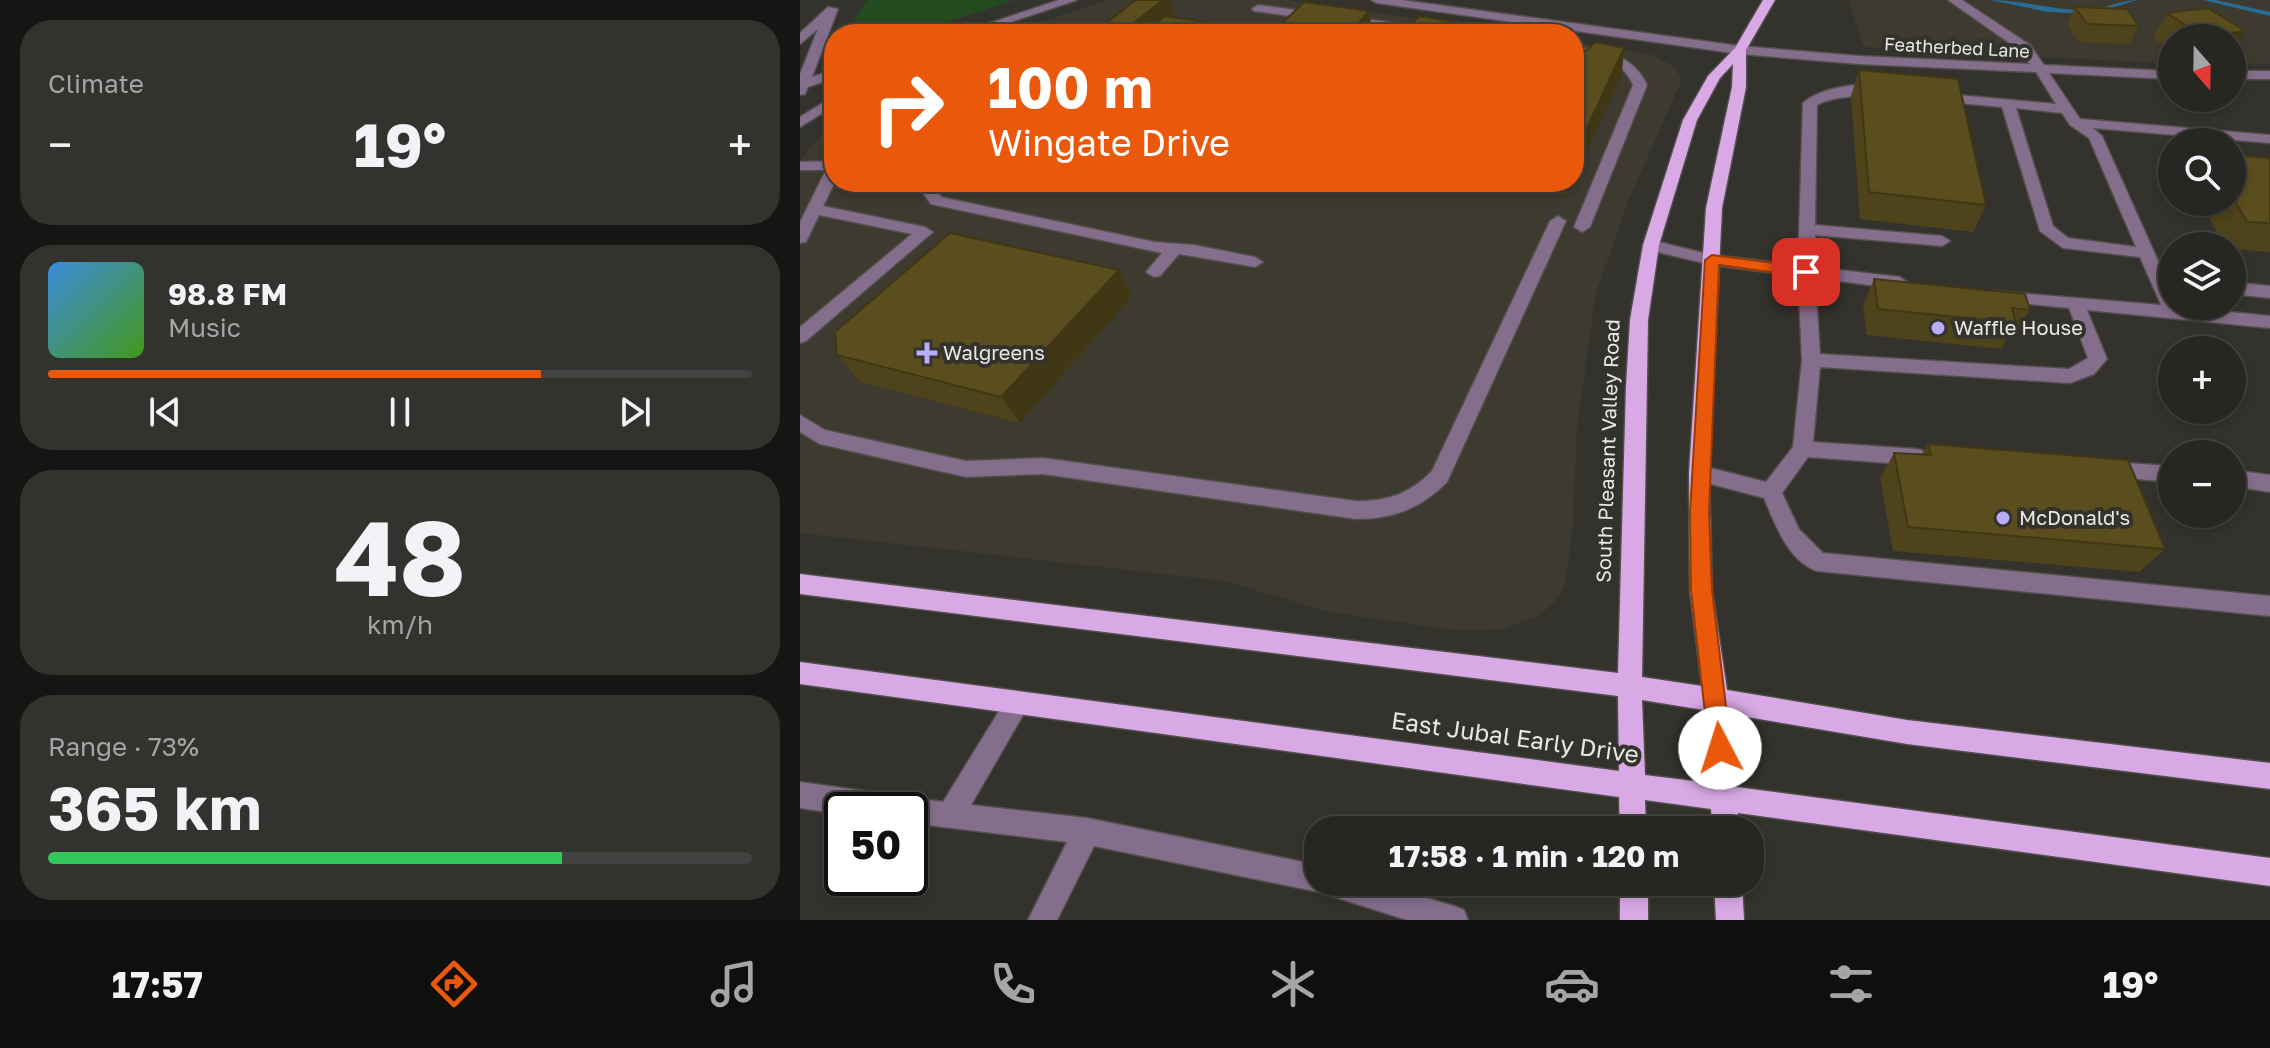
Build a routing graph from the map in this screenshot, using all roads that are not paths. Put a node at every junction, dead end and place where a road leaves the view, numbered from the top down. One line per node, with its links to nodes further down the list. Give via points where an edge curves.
1 (1071, 0): 9 (street)
2 (1377, 0): 11 (street, Featherbed Lane)
3 (1769, 0): 15 (main road, South Pleasant Valley Road)
4 (1954, 0): 17 (street, via 2019,42)
5 (835, 4): 7 (street); 8 (street); 14 (street)
6 (1258, 9): 10 (street)
7 (827, 24)
8 (838, 24)
9 (994, 24)
10 (1373, 24)
11 (1551, 24)
12 (1584, 29): 15 (street, Featherbed Lane)
13 (824, 31): 22 (street)
14 (800, 40)
15 (1740, 50): 17 (street, Featherbed Lane); 40 (main road, South Pleasant Valley Road, via 1714,76 1690,120); 43 (main road, South Pleasant Valley Road, via 1739,87 1714,208)
16 (1584, 52): 36 (street, via 1628,65 1640,85)
17 (2043, 71): 18 (street, Featherbed Lane); 27 (street)
18 (2158, 75)
19 (2246, 75): 20 (street)
20 (2270, 75)
21 (824, 78): 22 (street)
22 (801, 87)
23 (1890, 92): 37 (street, via 1861,89 1826,94 1810,103)
24 (1920, 95): 25 (street)
25 (2008, 104): 27 (street); 42 (street, via 2046,228 2063,243)
26 (824, 107): 28 (street)
27 (2071, 116): 29 (street); 42 (street, via 2095,136)
28 (800, 123)
29 (2270, 139)
30 (800, 166): 31 (street)
31 (824, 167)
32 (824, 187): 34 (street)
33 (929, 192): 41 (street, via 936,201)
34 (813, 209): 38 (street); 56 (street, via 925,232)
35 (1558, 221): 58 (street, via 1440,476 1396,508 1356,510 1043,466 966,469 820,436)
36 (1582, 227)
37 (1807, 229): 39 (street); 47 (street)
38 (800, 238)
39 (1942, 241)
40 (1651, 245): 43 (street); 70 (main road, South Pleasant Valley Road, via 1635,386)
41 (1175, 248): 44 (street); 46 (street)
42 (2146, 253): 45 (street)
43 (1712, 260): 47 (street); 62 (main road, South Pleasant Valley Road)
44 (1255, 262)
45 (2158, 271)
46 (1154, 272)
47 (1806, 272): 48 (street); 57 (street)
48 (1915, 285)
49 (2246, 289): 50 (street)
50 (2270, 292)
51 (1978, 293): 52 (street)
52 (2076, 303): 53 (street); 57 (street, via 2098,359 2070,376)
53 (2158, 310)
54 (2246, 319): 55 (street)
55 (2270, 322)
56 (800, 337)
57 (1811, 360): 59 (street)
58 (800, 422)
59 (1803, 449): 60 (street); 66 (street)
60 (1941, 459)
61 (2095, 469): 63 (street)
62 (1699, 473): 66 (street); 71 (main road, South Pleasant Valley Road, via 1701,590)
63 (2158, 473)
64 (2246, 479): 65 (street)
65 (2270, 484)
66 (1771, 492): 68 (street, via 1791,535 1817,562)
67 (800, 584): 70 (main road)
68 (2270, 606)
69 (800, 673): 72 (main road, East Jubal Early Drive)
70 (1630, 686): 71 (main road); 74 (main road, South Pleasant Valley Road)
71 (1716, 701): 73 (main road, via 1907,732); 76 (main road, South Pleasant Valley Road)
72 (1018, 703): 74 (main road, East Jubal Early Drive); 79 (street)
73 (2270, 776)
74 (1632, 784): 76 (main road, East Jubal Early Drive); 80 (main road, South Pleasant Valley Road)
75 (800, 795): 77 (street)
76 (1724, 796): 81 (main road, South Pleasant Valley Road); 83 (main road, East Jubal Early Drive)
77 (824, 798)
78 (928, 813): 79 (street)
79 (949, 816): 82 (street)
80 (1633, 816)
81 (1725, 816)
82 (1087, 831): 84 (street); 88 (street)
83 (2270, 872)
84 (1304, 876)
85 (1374, 896): 89 (street)
86 (1634, 896): 90 (main road)
87 (1729, 896): 91 (main road)
88 (1042, 920)
89 (1454, 920)
90 (1634, 920)
91 (1730, 920)

